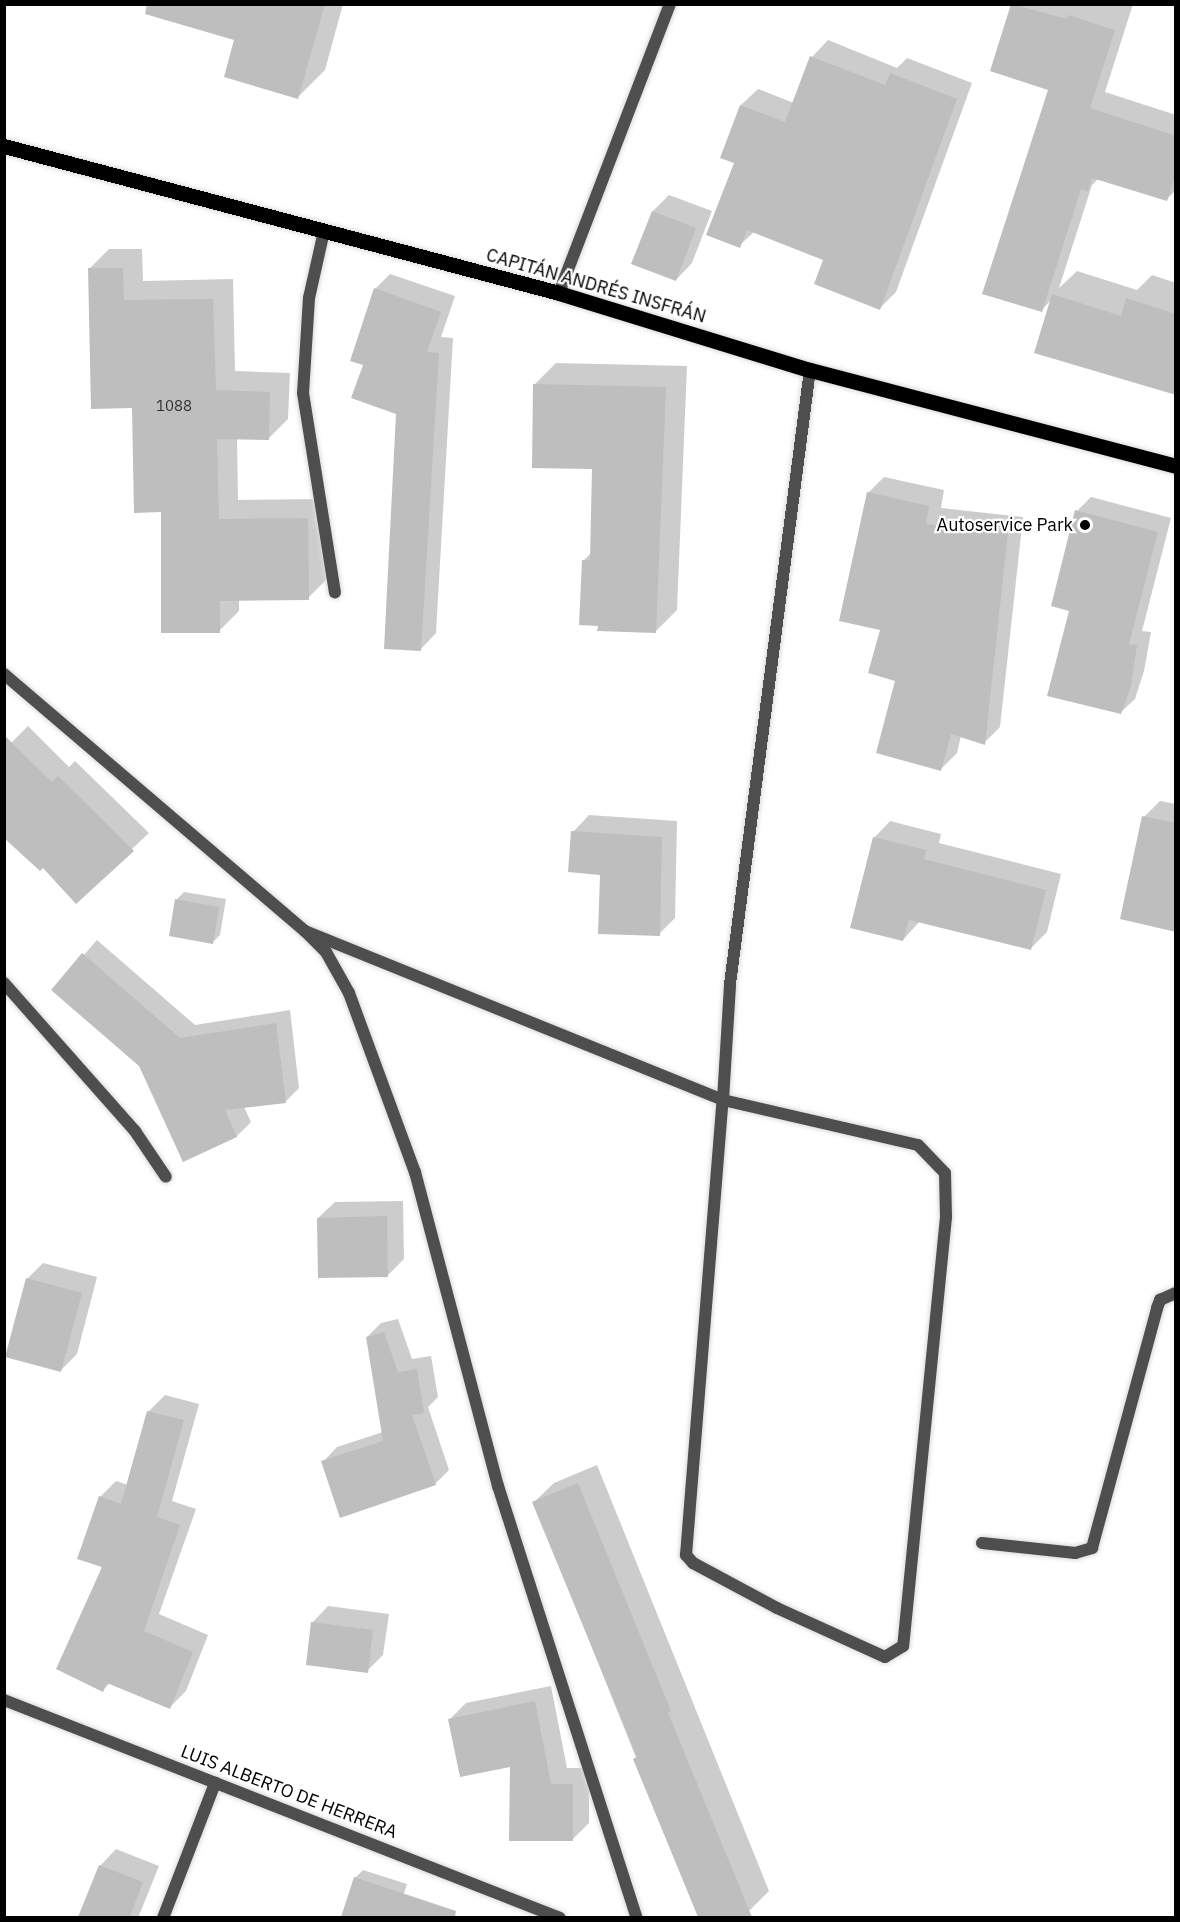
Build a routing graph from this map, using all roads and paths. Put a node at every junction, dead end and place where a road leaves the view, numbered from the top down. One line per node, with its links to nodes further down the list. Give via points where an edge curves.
1 (670, 4): 4 (street)
2 (4, 146): 3 (main road, CAPITÁN ANDRÉS INSFRÁN)
3 (324, 231): 4 (main road, CAPITÁN ANDRÉS INSFRÁN); 7 (street, via 309,298 303,393)
4 (559, 293): 5 (main road, CAPITÁN ANDRÉS INSFRÁN)
5 (810, 370): 6 (main road, CAPITÁN ANDRÉS INSFRÁN); 11 (street, via 730,984)
6 (1176, 466)
7 (335, 592)
8 (4, 674): 9 (street)
9 (305, 931): 11 (street); 19 (street, via 326,952 349,993 415,1172 498,1486)
10 (4, 983): 12 (street, via 135,1131)
11 (723, 1100): 11 (street, via 686,1555 693,1563 777,1608 885,1657 903,1647 946,1217 945,1173 934,1157 918,1146)
12 (166, 1177)
13 (1176, 1293): 14 (street, via 1160,1300 1157,1308 1092,1548 1075,1553)
14 (982, 1543)
15 (4, 1700): 16 (street, LUIS ALBERTO DE HERRERA)
16 (215, 1783): 17 (street); 18 (street, LUIS ALBERTO DE HERRERA)
17 (163, 1917)
18 (560, 1917)
19 (637, 1917)

